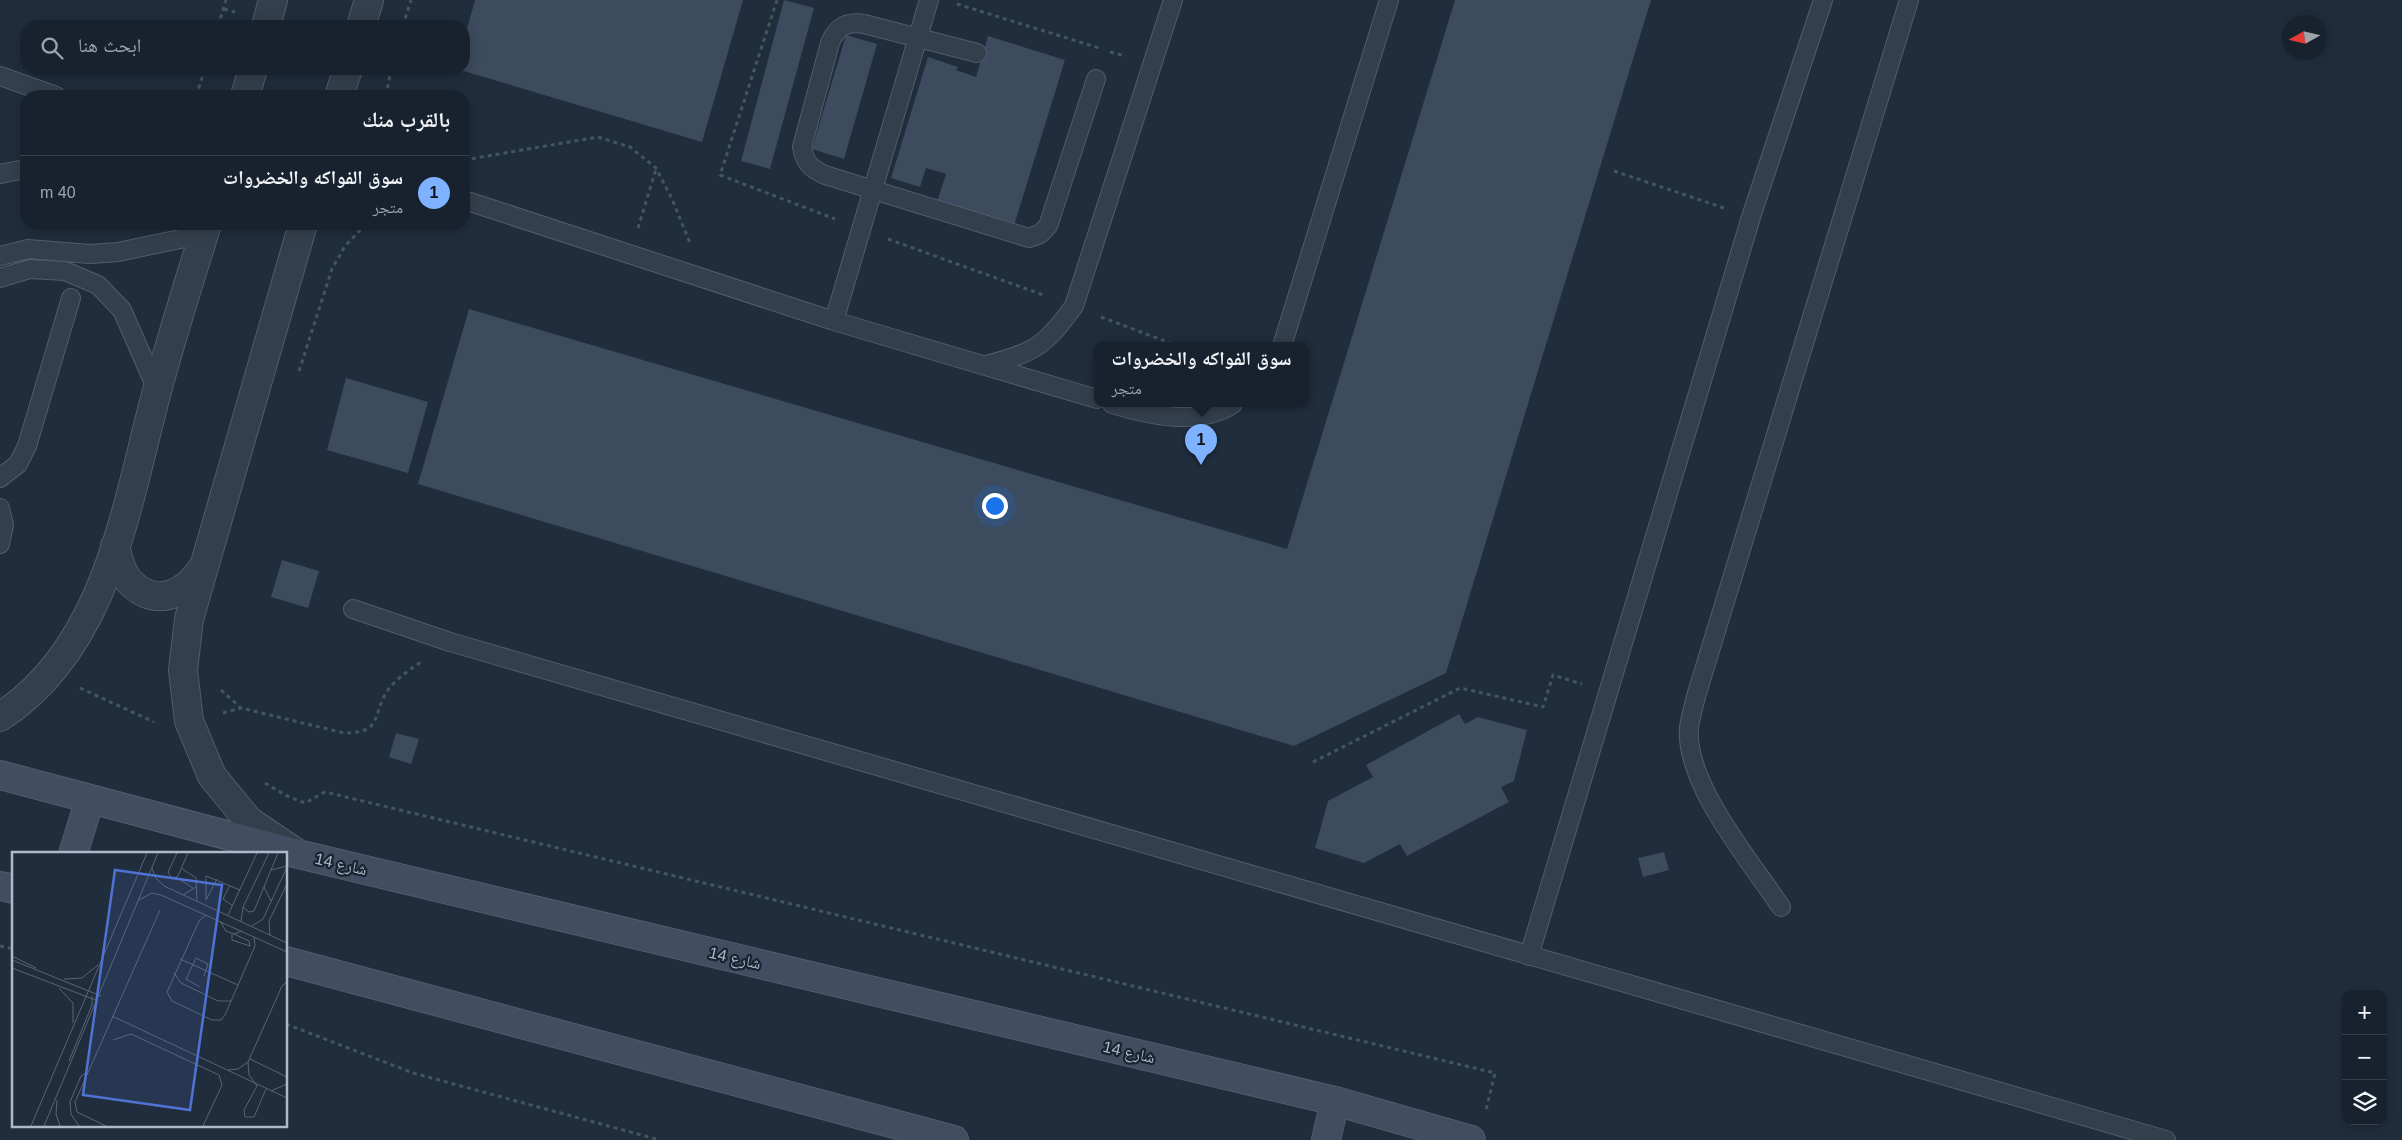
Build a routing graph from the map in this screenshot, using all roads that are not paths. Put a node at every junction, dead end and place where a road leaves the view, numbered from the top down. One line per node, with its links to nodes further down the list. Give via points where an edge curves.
1 (273, 0): 8 (street)
2 (369, 0): 9 (street)
3 (929, 0): 10 (lane)
4 (1173, 0): 31 (lane, via 1074,306 1052,336 1022,356)
5 (1389, 0): 30 (lane)
6 (1823, 0): 48 (lane, via 1751,217)
7 (1910, 0): 47 (lane, via 1702,674 1689,728 1693,762 1706,796)
8 (268, 20)
9 (363, 20)
10 (918, 36): 11 (lane); 21 (lane); 21 (lane, via 853,22 842,25 830,43 802,147 804,160 812,169)
11 (977, 53)
12 (251, 75): 17 (street)
13 (346, 75): 18 (street)
14 (0, 76): 16 (lane)
15 (1096, 79): 21 (lane, via 1048,226 1040,234 1029,238 1017,235)
16 (39, 90)
17 (247, 90)
18 (342, 90)
19 (20, 170): 20 (lane)
20 (0, 174)
21 (873, 190): 29 (lane)
22 (470, 202): 29 (lane)
23 (201, 230): 26 (lane, via 118,252 90,254 28,249)
24 (205, 230): 32 (street)
25 (300, 230): 40 (street)
26 (0, 256)
27 (0, 278): 32 (lane, via 30,269 65,271 98,285 122,310)
28 (71, 298): 36 (lane, via 27,446 18,464)
29 (834, 321): 31 (lane)
30 (1283, 342)
31 (986, 365): 33 (lane)
32 (157, 390): 39 (street)
33 (1094, 398)
34 (1126, 407): 35 (lane, via 1166,416 1199,416)
35 (1224, 407)
36 (0, 478)
37 (0, 508): 38 (lane, via 4,525)
38 (0, 544)
39 (115, 546): 40 (street, via 129,581 143,593 161,596 179,593 194,582); 42 (street, via 82,629 55,668)
40 (206, 563): 46 (street, via 189,619 183,670 189,721 212,776 250,821)
41 (353, 609): 48 (lane, via 450,642)
42 (0, 717)
43 (0, 775): 44 (main road, شارع 14)
44 (90, 799): 45 (main road); 46 (main road, شارع 14)
45 (74, 852)
46 (298, 854): 50 (main road, شارع 14)
47 (1781, 907)
48 (1529, 956): 52 (lane)
49 (288, 963): 53 (main road)
50 (1335, 1101): 51 (main road, شارع 14); 54 (main road)
51 (1390, 1129): 55 (main road, شارع 14)
52 (2161, 1139)
53 (954, 1140)
54 (1326, 1140)
55 (1471, 1140)

